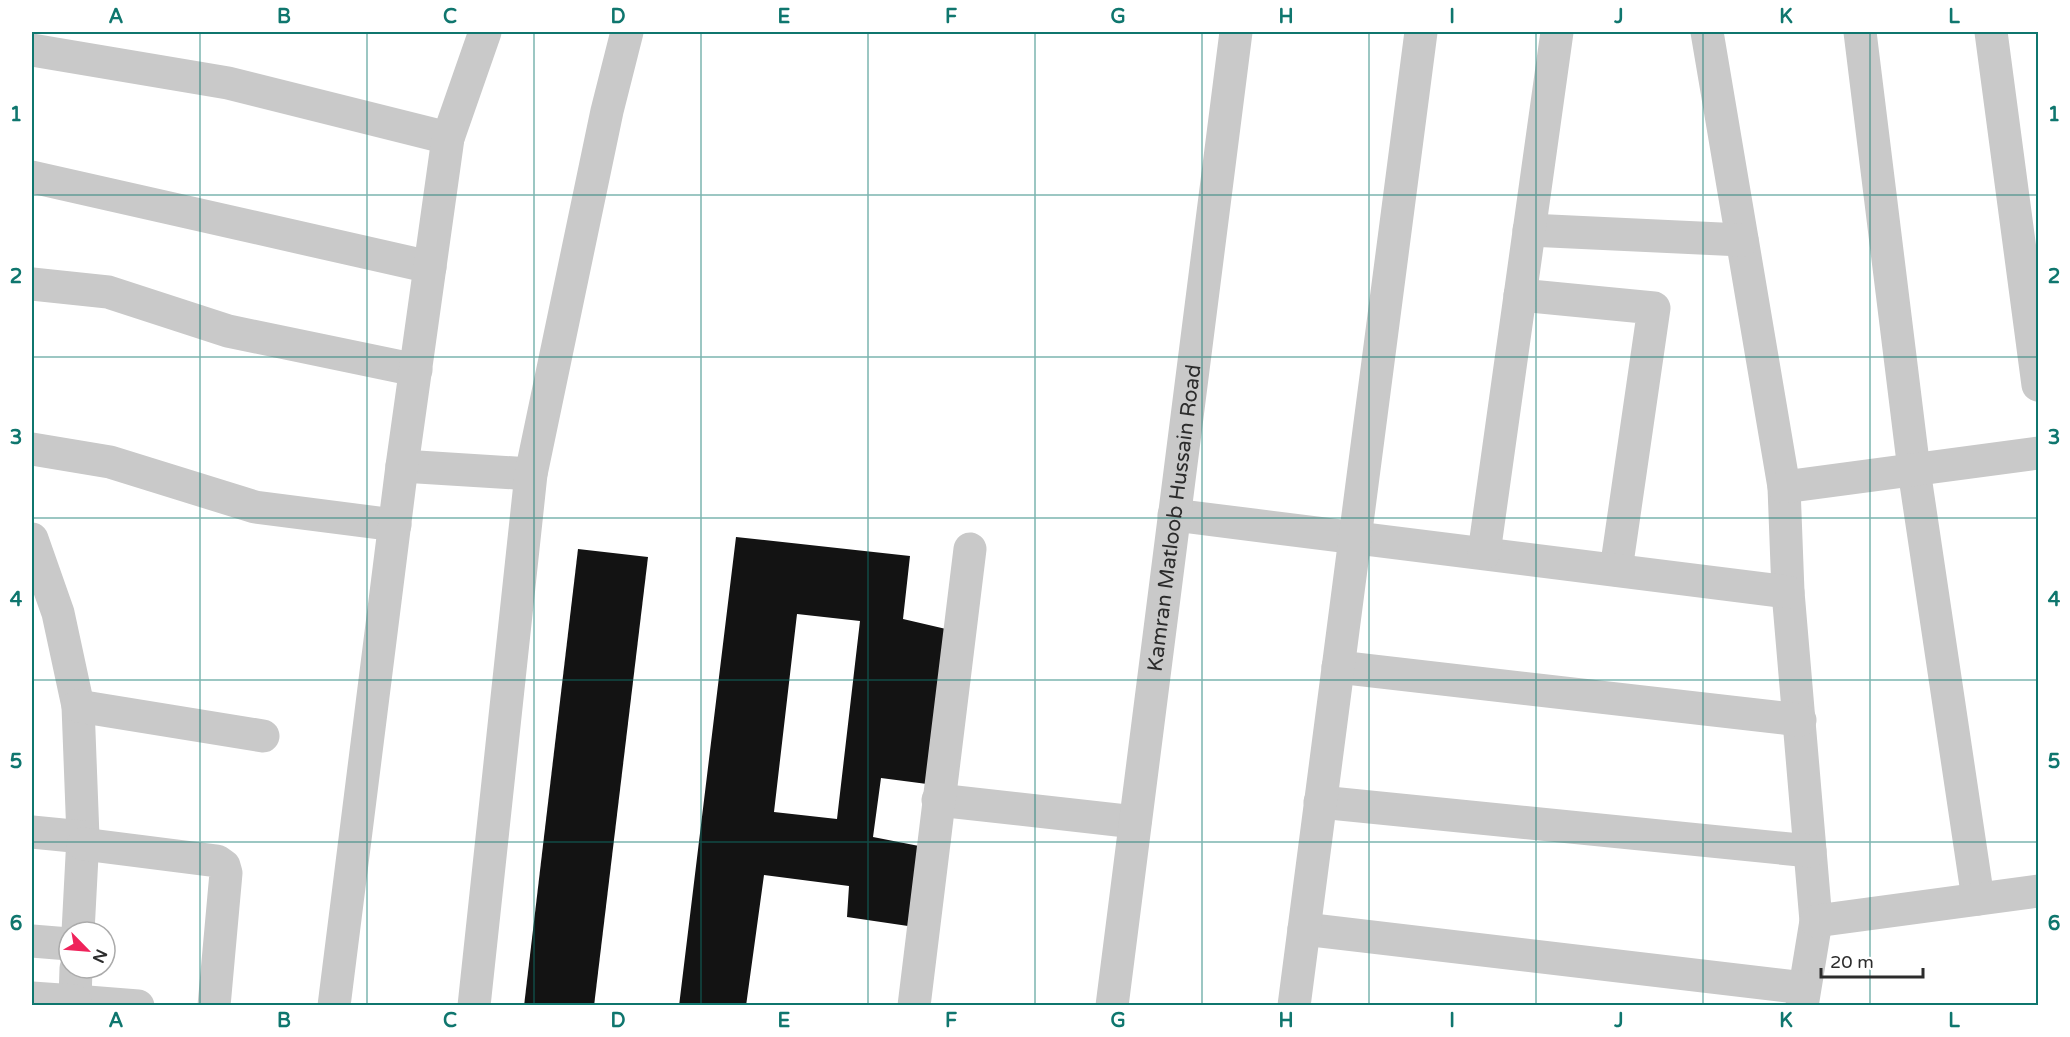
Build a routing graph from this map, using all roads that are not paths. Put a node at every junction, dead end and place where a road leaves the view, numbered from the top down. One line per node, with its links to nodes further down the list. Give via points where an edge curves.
1 (485, 32): 10 (street)
2 (627, 32): 23 (street)
3 (1236, 32): 25 (street, Kamran Matloob Hussain Road)
4 (1421, 32): 27 (street)
5 (1557, 32): 12 (street)
6 (1707, 32): 13 (street)
7 (1860, 32): 22 (street)
8 (1991, 32): 18 (street)
9 (32, 50): 10 (street, via 228,83)
10 (448, 138): 14 (street)
11 (32, 177): 14 (street)
12 (1529, 230): 13 (street); 16 (street)
13 (1743, 240): 24 (street)
14 (430, 267): 17 (street)
15 (32, 284): 17 (street, via 108,292 228,331)
16 (1520, 295): 30 (street); 31 (street, via 1654,308)
17 (416, 370): 21 (street)
18 (2038, 385)
19 (32, 449): 26 (street, via 110,462 255,507)
20 (2038, 453): 22 (street)
21 (402, 466): 23 (street); 26 (street)
22 (1914, 470): 24 (street); 44 (street)
23 (531, 474): 57 (street)
24 (1784, 487): 32 (street)
25 (1174, 515): 27 (street); 39 (street, Kamran Matloob Hussain Road)
26 (395, 525): 56 (street)
27 (1354, 537): 30 (street); 33 (street)
28 (32, 539): 34 (street, via 58,612)
29 (970, 549): 37 (street)
30 (1484, 553): 31 (street)
31 (1616, 570): 32 (street)
32 (1788, 592): 35 (street)
33 (1338, 667): 35 (street); 38 (street)
34 (78, 706): 36 (street); 41 (street)
35 (1800, 720): 42 (street)
36 (263, 736)
37 (938, 800): 39 (street); 58 (street)
38 (1320, 802): 42 (street); 47 (street)
39 (1135, 822): 59 (street, Kamran Matloob Hussain Road)
40 (32, 832): 41 (street)
41 (83, 840): 45 (street); 55 (street, via 217,861 224,866)
42 (1810, 851): 46 (street)
43 (2038, 891): 44 (street)
44 (1978, 899): 46 (street)
45 (79, 920)
46 (1816, 921): 51 (street)
47 (1304, 928): 51 (street); 60 (street)
48 (32, 941): 49 (street)
49 (57, 943)
50 (76, 980): 53 (street)
51 (1803, 997)
52 (32, 998): 53 (street)
53 (75, 1001): 54 (street)
54 (138, 1005)
55 (214, 1005)
56 (334, 1005)
57 (474, 1005)
58 (914, 1005)
59 (1112, 1005)
60 (1294, 1005)

